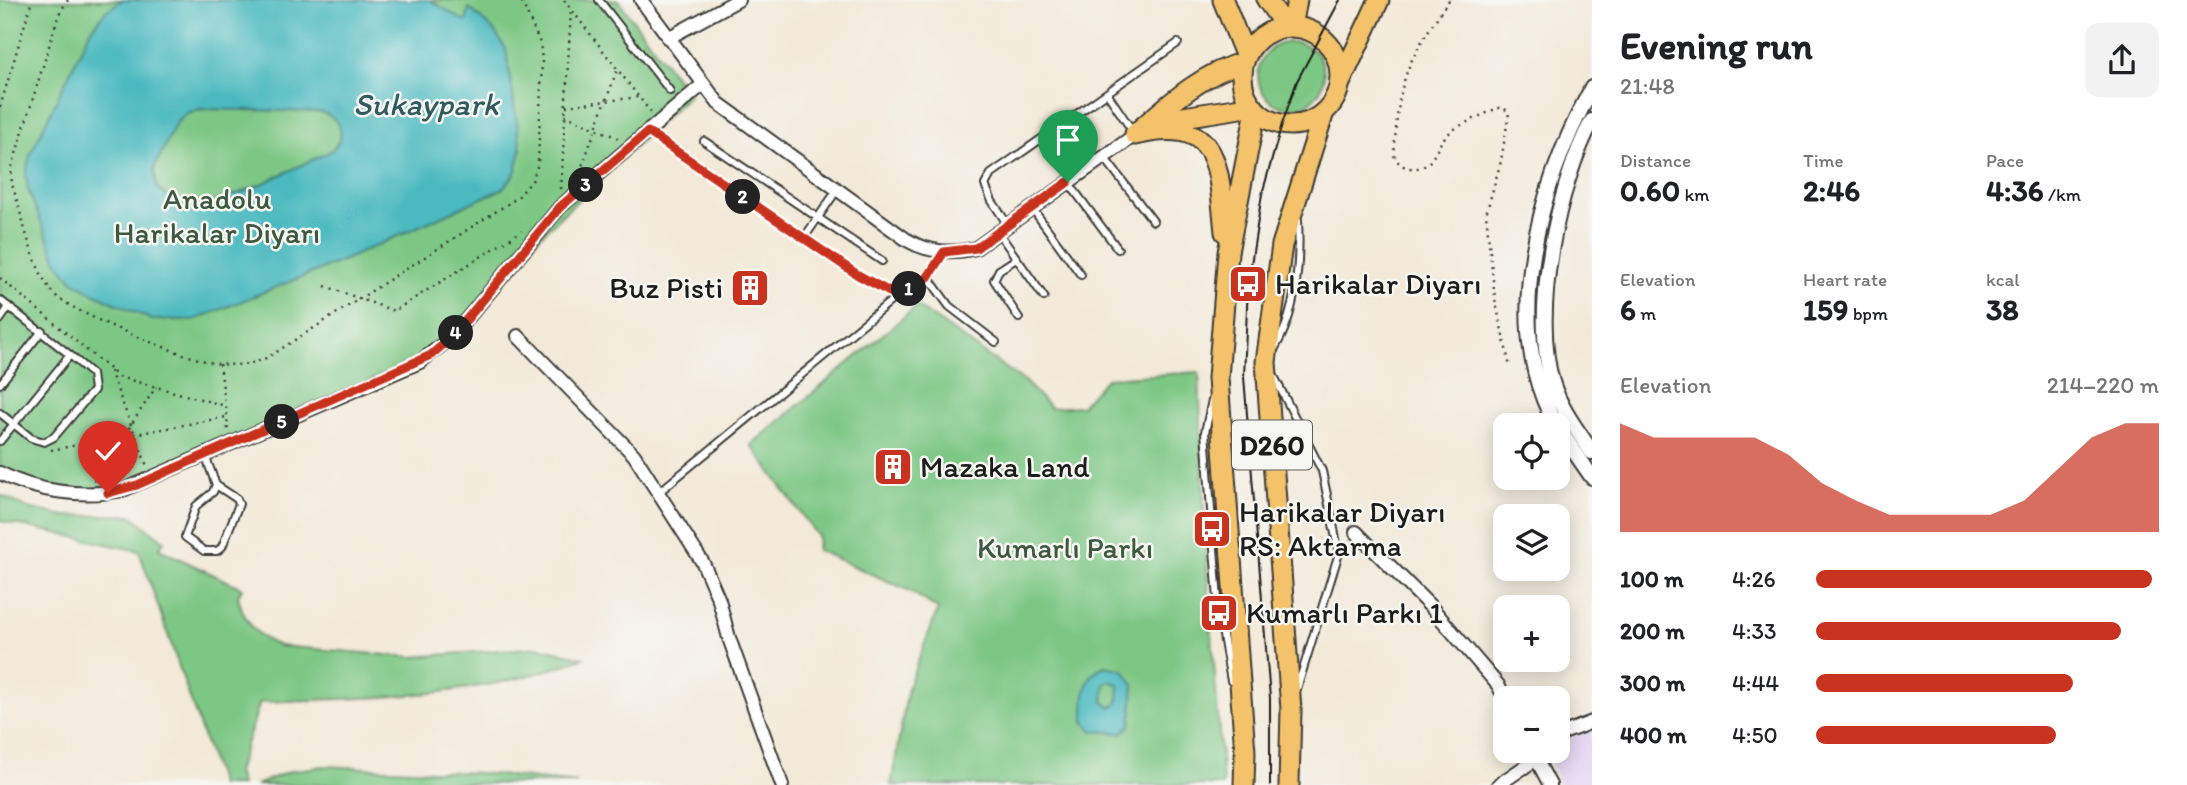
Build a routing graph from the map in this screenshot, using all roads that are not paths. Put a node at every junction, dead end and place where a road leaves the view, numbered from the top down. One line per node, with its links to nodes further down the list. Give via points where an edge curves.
1 (599, 0): 15 (lane)
2 (641, 0): 9 (street)
3 (738, 0): 9 (street)
4 (1223, 0): 11 (highway)
5 (1267, 0): 8 (highway)
6 (1297, 0): 8 (highway)
7 (1379, 0): 12 (highway)
8 (1289, 27): 11 (highway, via 1258,39); 12 (highway, via 1312,31 1331,46 1339,64)
9 (668, 38): 13 (street)
10 (1178, 43): 16 (lane)
11 (1245, 59): 17 (highway, via 1244,89); 21 (highway, via 1201,82)
12 (1340, 83): 18 (highway)
13 (702, 85): 20 (street); 25 (street, via 718,103)
14 (1592, 88): 51 (street, via 1552,176 1531,285 1531,358)
15 (670, 91)
16 (1107, 93): 21 (lane); 29 (lane, via 991,174 985,185)
17 (1255, 108): 18 (highway, via 1275,122 1291,124); 21 (highway, via 1177,118); 33 (highway, D260)
18 (1324, 112): 48 (highway, D260, via 1282,245)
19 (1592, 121): 55 (street, via 1564,194 1544,309 1553,383 1565,412)
20 (648, 132): 30 (lane); 56 (street, via 560,207 452,337 431,355)
21 (1135, 135): 23 (street); 33 (highway, via 1182,133 1211,149 1217,162)
22 (705, 141): 27 (lane)
23 (1104, 157): 24 (street); 28 (lane)
24 (1068, 182): 26 (street); 31 (lane)
25 (837, 190): 27 (lane); 32 (street, via 907,240)
26 (1031, 208): 29 (street); 36 (lane)
27 (818, 217): 30 (lane); 35 (lane)
28 (1153, 221)
29 (1003, 229): 32 (street, via 976,248); 34 (lane)
30 (804, 238): 38 (lane)
31 (1118, 248)
32 (944, 252): 37 (lane)
33 (1228, 252): 69 (highway, D260, via 1217,378)
34 (1016, 259): 39 (lane); 42 (lane, via 999,270 994,280)
35 (882, 261)
36 (1081, 275)
37 (928, 277): 38 (lane); 46 (lane, via 949,306)
38 (897, 296): 60 (lane)
39 (1044, 297)
40 (0, 300): 41 (lane)
41 (9, 307): 43 (lane); 44 (lane)
42 (1019, 317)
43 (0, 320)
44 (42, 331): 47 (lane); 49 (lane)
45 (518, 336): 60 (street, via 634,455)
46 (996, 342)
47 (69, 355): 52 (lane); 52 (lane, via 92,374 94,390 54,437 44,442)
48 (1266, 362): 63 (highway, D260); 63 (lane, via 1322,471 1339,553)
49 (0, 384)
50 (0, 413): 52 (lane)
51 (1550, 413)
52 (14, 424): 53 (lane)
53 (0, 441)
54 (1570, 446): 58 (street)
55 (1592, 452)
56 (205, 456): 57 (street, via 123,490 86,494 40,487); 59 (lane)
57 (0, 473)
58 (1592, 477)
59 (216, 485): 59 (lane, via 196,506 186,532 190,543 204,551 222,547 239,504)
60 (659, 492): 68 (street, via 712,581)
61 (1356, 532): 62 (street, via 1431,607)
62 (1498, 686)
63 (1291, 710): 70 (highway, D260)
64 (1592, 722): 65 (street)
65 (1570, 730)
66 (1524, 763): 71 (street)
67 (1538, 763): 72 (street)
68 (782, 785)
69 (1244, 785)
70 (1289, 785)
71 (1498, 785)
72 (1550, 785)

